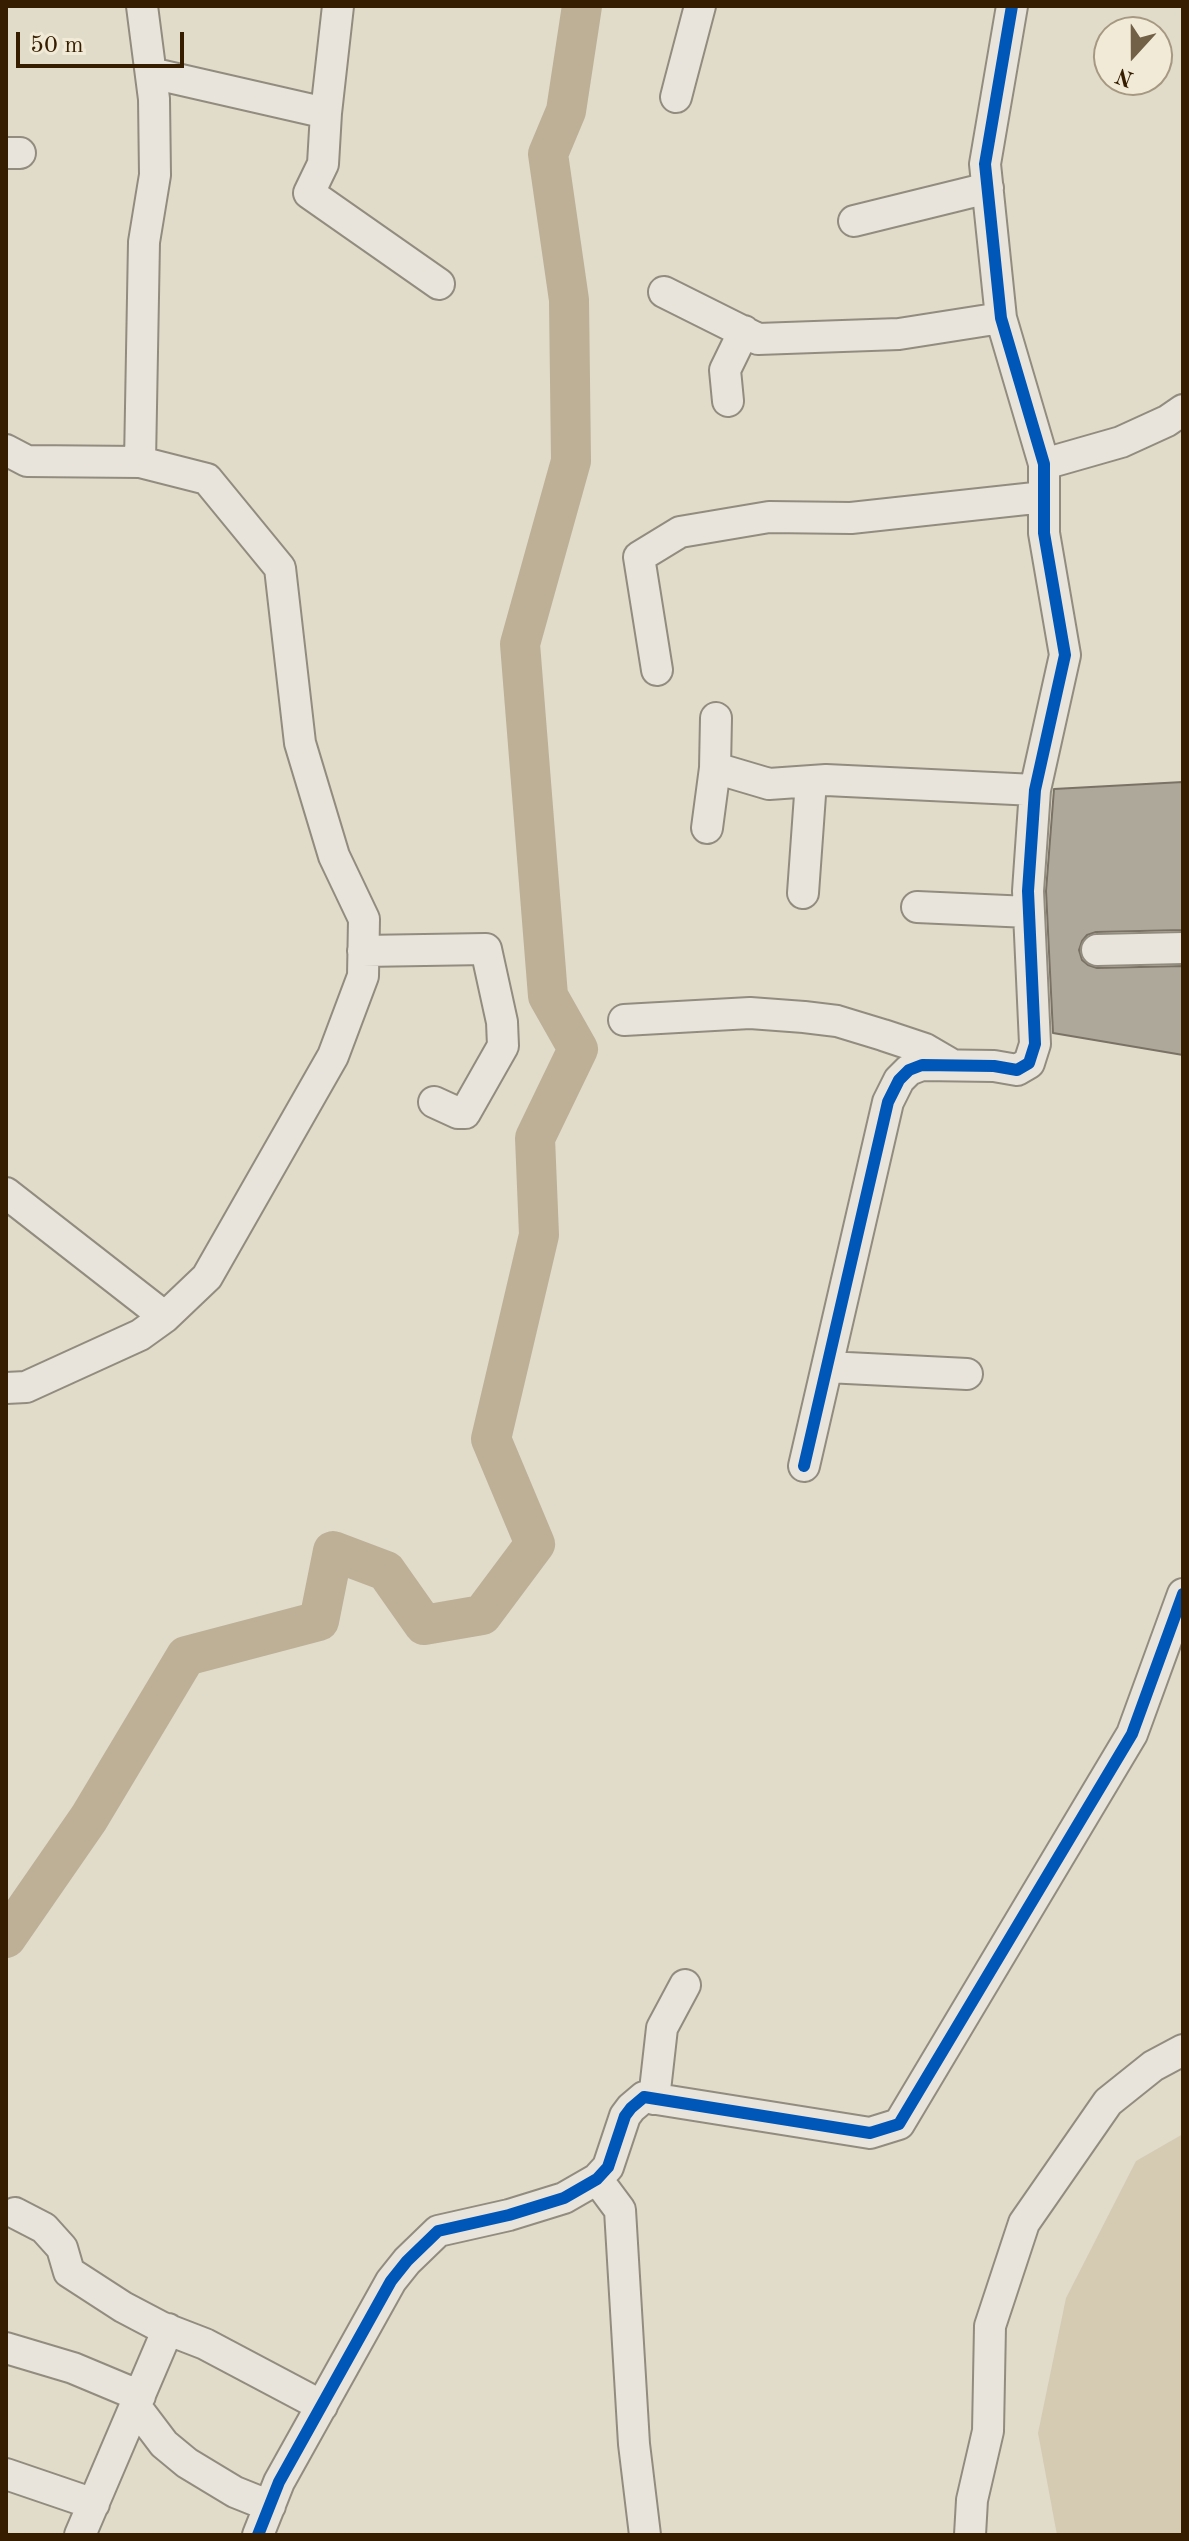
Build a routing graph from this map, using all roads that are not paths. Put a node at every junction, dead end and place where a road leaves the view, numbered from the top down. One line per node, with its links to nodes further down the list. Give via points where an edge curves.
1 (142, 6): 5 (street)
2 (338, 6): 7 (street)
3 (700, 6): 6 (street)
4 (1012, 6): 8 (street, via 985,164)
5 (151, 73): 7 (street); 17 (street, via 155,175 144,242)
6 (676, 97)
7 (326, 113): 10 (street, via 323,164 309,193)
8 (988, 188): 9 (street); 12 (street)
9 (854, 221)
10 (439, 284)
11 (664, 292): 13 (street)
12 (1001, 318): 13 (street, via 839,338 758,339); 18 (street)
13 (744, 331): 14 (street, via 725,370)
14 (728, 401)
15 (1183, 410): 18 (street, via 1121,442)
16 (6, 450): 17 (street, via 27,461)
17 (140, 462): 31 (street, via 207,479 280,568 300,743 334,856 364,919)
18 (1044, 464): 19 (street)
19 (1044, 497): 20 (street, via 851,518 769,517 680,532 639,557); 24 (street, via 1044,533 1065,655)
20 (657, 670)
21 (716, 718): 22 (street)
22 (715, 768): 23 (street, via 769,784); 25 (street)
23 (811, 781): 24 (street); 26 (street)
24 (1035, 790): 28 (street)
25 (707, 828)
26 (803, 893)
27 (917, 907): 28 (street)
28 (1029, 912): 33 (street, via 1035,1044 1029,1063 1017,1070)
29 (1183, 948): 30 (street)
30 (1097, 950)
31 (363, 951): 34 (street, via 486,949 503,1046 465,1113); 36 (street, via 363,976 333,1056 207,1277)
32 (624, 1020): 33 (street, via 750,1013 837,1021 925,1049)
33 (954, 1066): 37 (street, via 909,1070 888,1102)
34 (434, 1102)
35 (6, 1193): 36 (street)
36 (165, 1317): 39 (street, via 140,1335 26,1387)
37 (827, 1367): 38 (street); 40 (street)
38 (967, 1374)
39 (6, 1388)
40 (804, 1466)
41 (1183, 1594): 44 (street, via 1132,1734 899,2124 870,2133)
42 (685, 1985): 44 (street, via 662,2028)
43 (1183, 2050): 57 (street, via 1108,2102 1024,2223 990,2326 988,2431)
44 (654, 2099): 45 (street, via 644,2097 631,2108 608,2167)
45 (597, 2179): 50 (street, via 564,2198 438,2231 391,2281); 56 (street, via 620,2210)
46 (15, 2213): 47 (street, via 44,2228 62,2248 69,2272)
47 (168, 2329): 49 (street); 50 (street)
48 (6, 2348): 49 (street, via 73,2368)
49 (138, 2402): 52 (street); 53 (street, via 164,2444 187,2463)
50 (322, 2406): 53 (street)
51 (6, 2474): 52 (street)
52 (94, 2504): 54 (street)
53 (270, 2506): 55 (street)
54 (80, 2535)
55 (258, 2535)
56 (645, 2535)
57 (970, 2535)

